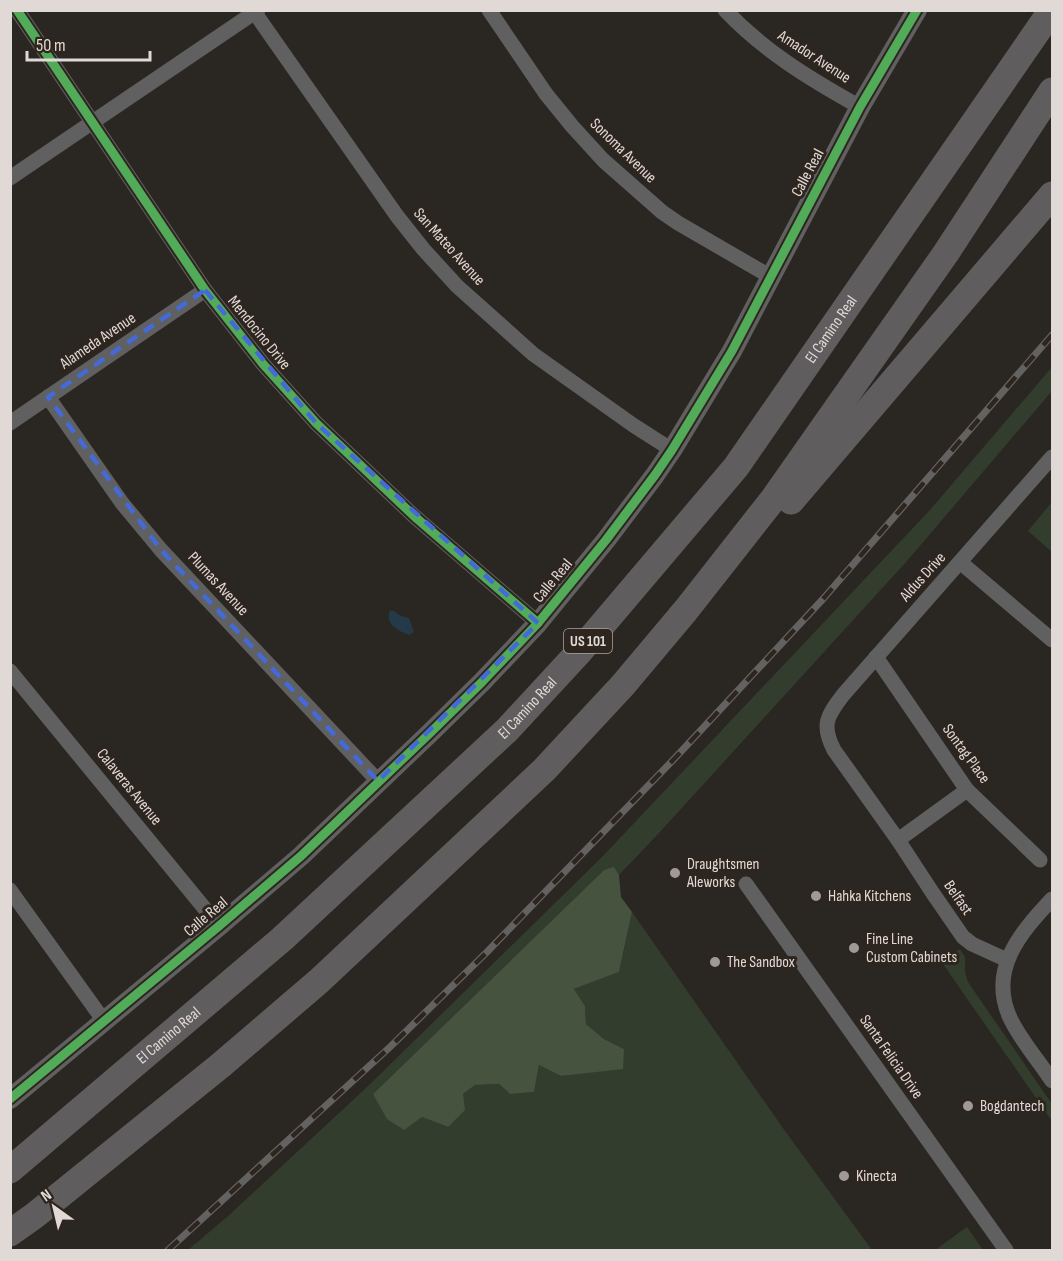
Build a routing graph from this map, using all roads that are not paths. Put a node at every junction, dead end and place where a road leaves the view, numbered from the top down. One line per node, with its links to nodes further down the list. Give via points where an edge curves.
1 (17, 10): 9 (street, Mendocino Drive)
2 (489, 10): 12 (street, Sonoma Avenue, via 546,94 603,160 662,212)
3 (725, 10): 8 (street, Amador Avenue, via 773,54)
4 (917, 10): 8 (street, Calle Real)
5 (1052, 10): 37 (highway, El Camino Real / US 101, via 736,467 580,651 507,730 282,939)
6 (257, 12): 9 (street); 16 (street, San Mateo Avenue, via 397,216 457,286 532,354)
7 (1053, 91): 19 (highway, via 946,253 781,489)
8 (860, 107): 12 (street, Calle Real)
9 (93, 123): 10 (street); 13 (street, Mendocino Drive)
10 (10, 178)
11 (1053, 195): 19 (highway, via 786,507)
12 (771, 277): 16 (street, Calle Real)
13 (205, 290): 14 (street, Alameda Avenue); 20 (street, Mendocino Drive, via 316,423 414,516)
14 (48, 397): 15 (street, Alameda Avenue); 25 (street, Plumas Avenue, via 122,503 161,550)
15 (10, 423)
16 (672, 450): 20 (street, Calle Real, via 606,540)
17 (1053, 457): 18 (street, Aldus Drive)
18 (960, 562): 21 (street); 22 (street, Aldus Drive)
19 (686, 610): 38 (highway, via 544,770 319,981 221,1065)
20 (537, 623): 25 (street, Calle Real, via 430,734)
21 (1053, 640)
22 (876, 657): 24 (street, Aldus Drive, via 843,694); 26 (street, Sontag Place)
23 (10, 671): 32 (street, Calaveras Avenue)
24 (826, 724): 27 (street, Belfast, via 834,750)
25 (378, 781): 32 (street, Calle Real, via 301,856)
26 (967, 790): 27 (street); 28 (street, Sontag Place)
27 (898, 840): 33 (street, Belfast, via 967,941)
28 (1040, 860)
29 (746, 884): 39 (street, Santa Felicia Drive)
30 (10, 890): 34 (street)
31 (1053, 900): 33 (street, via 1021,934)
32 (219, 926): 34 (street, Calle Real)
33 (1007, 960): 35 (street, via 1003,982 1006,1009)
34 (104, 1022): 36 (street, Calle Real)
35 (1053, 1081)
36 (10, 1099)
37 (10, 1170)
38 (10, 1233)
39 (1006, 1251)

